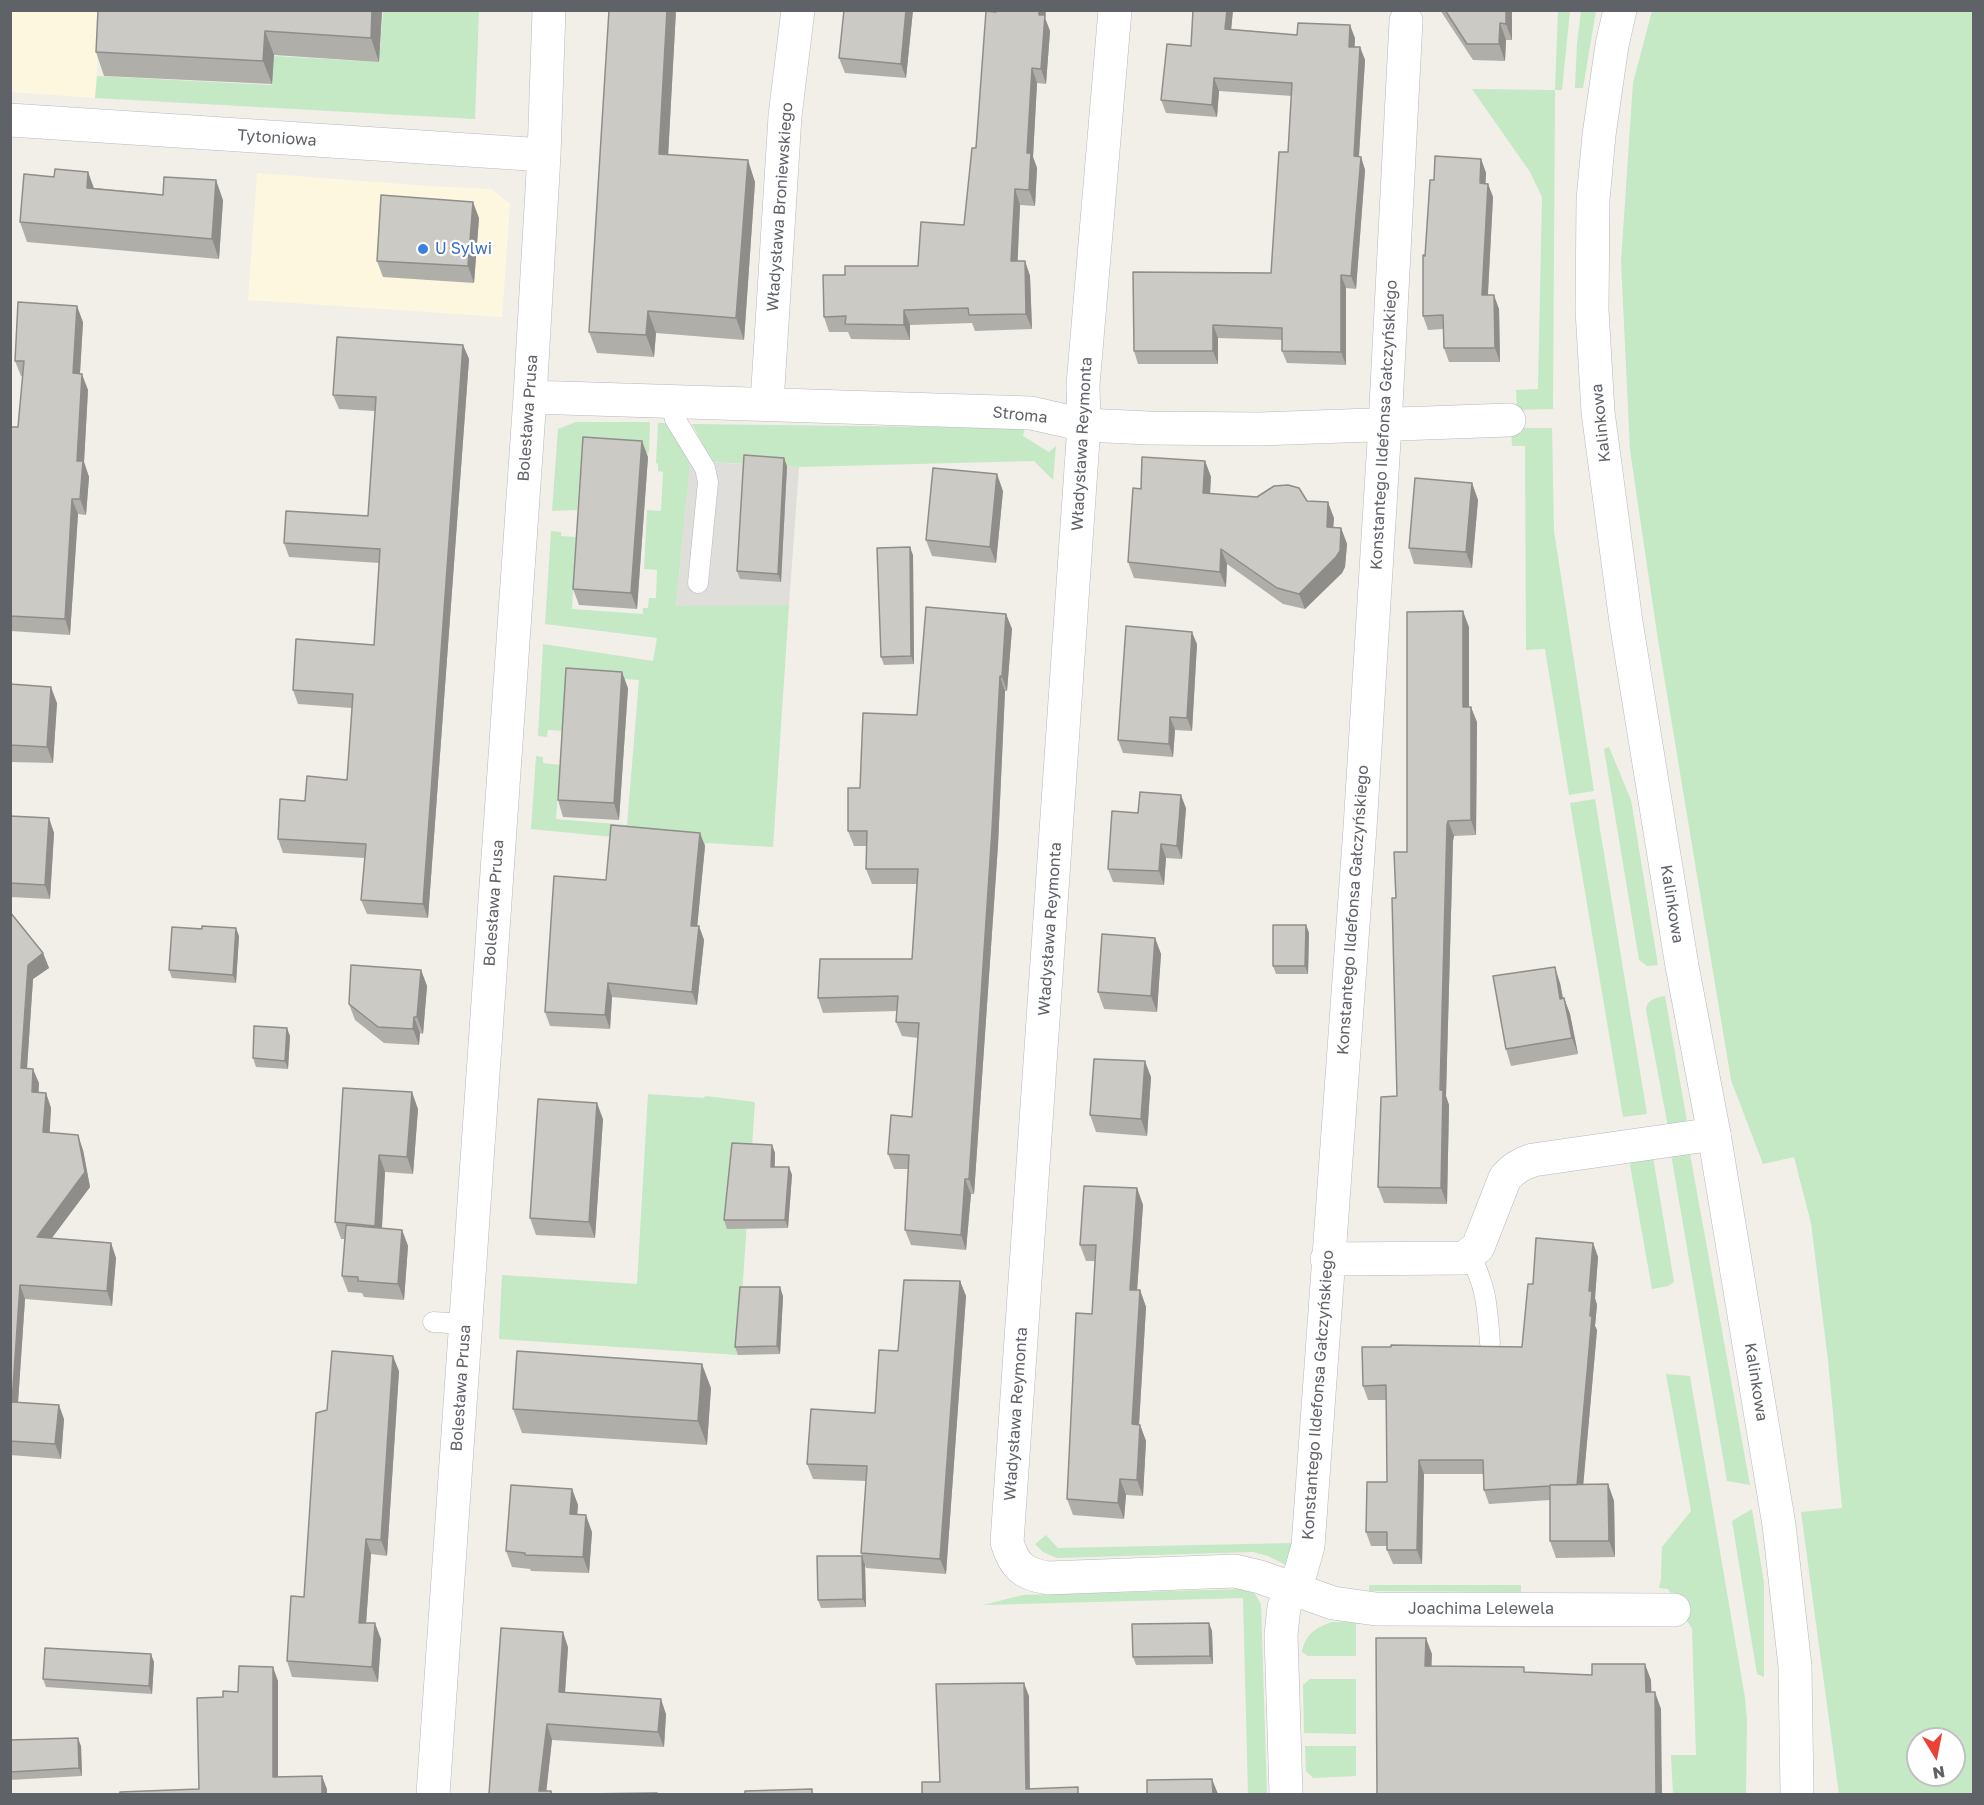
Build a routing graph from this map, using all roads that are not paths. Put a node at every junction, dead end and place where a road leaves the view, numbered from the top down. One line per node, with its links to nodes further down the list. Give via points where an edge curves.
1 (549, 10): 7 (street, Bolesława Prusa)
2 (798, 10): 10 (street, Władysława Broniewskiego, via 785,116)
3 (1115, 10): 12 (street, Władysława Reymonta, via 1083,385)
4 (1620, 10): 15 (street, Kalinkowa, via 1610,56 1593,200 1592,310 1598,412 1629,645)
5 (1406, 21): 13 (street, Konstantego Ildefonsa Gałczyńskiego)
6 (10, 120): 7 (street, Tytoniowa)
7 (544, 155): 8 (street, Bolesława Prusa)
8 (530, 397): 9 (street, Stroma); 19 (street, Bolesława Prusa)
9 (669, 400): 10 (street, Stroma); 14 (lane, via 675,419 705,468 708,482)
10 (767, 403): 12 (street, Stroma, via 1031,413)
11 (1509, 420): 13 (street, Stroma)
12 (1084, 425): 13 (street, Stroma, via 1260,429); 21 (street, Władysława Reymonta, via 1007,1542 1018,1567 1035,1576 1234,1571)
13 (1385, 425): 17 (street, Konstantego Ildefonsa Gałczyńskiego, via 1360,828)
14 (698, 583)
15 (1714, 1134): 16 (street, via 1520,1164 1505,1178 1478,1247); 25 (street, Kalinkowa, via 1779,1526 1795,1666)
16 (1470, 1254): 17 (street, via 1453,1259); 20 (lane, via 1487,1298)
17 (1327, 1259): 21 (street, Konstantego Ildefonsa Gałczyńskiego, via 1308,1546 1302,1571)
18 (433, 1322): 19 (lane)
19 (465, 1324): 23 (street, Bolesława Prusa)
20 (1490, 1343)
21 (1292, 1588): 22 (street, Joachima Lelewela, via 1334,1603 1376,1610); 24 (street, Konstantego Ildefonsa Gałczyńskiego, via 1284,1607 1281,1635)
22 (1674, 1610)
23 (433, 1794)
24 (1286, 1794)
25 (1797, 1794)

